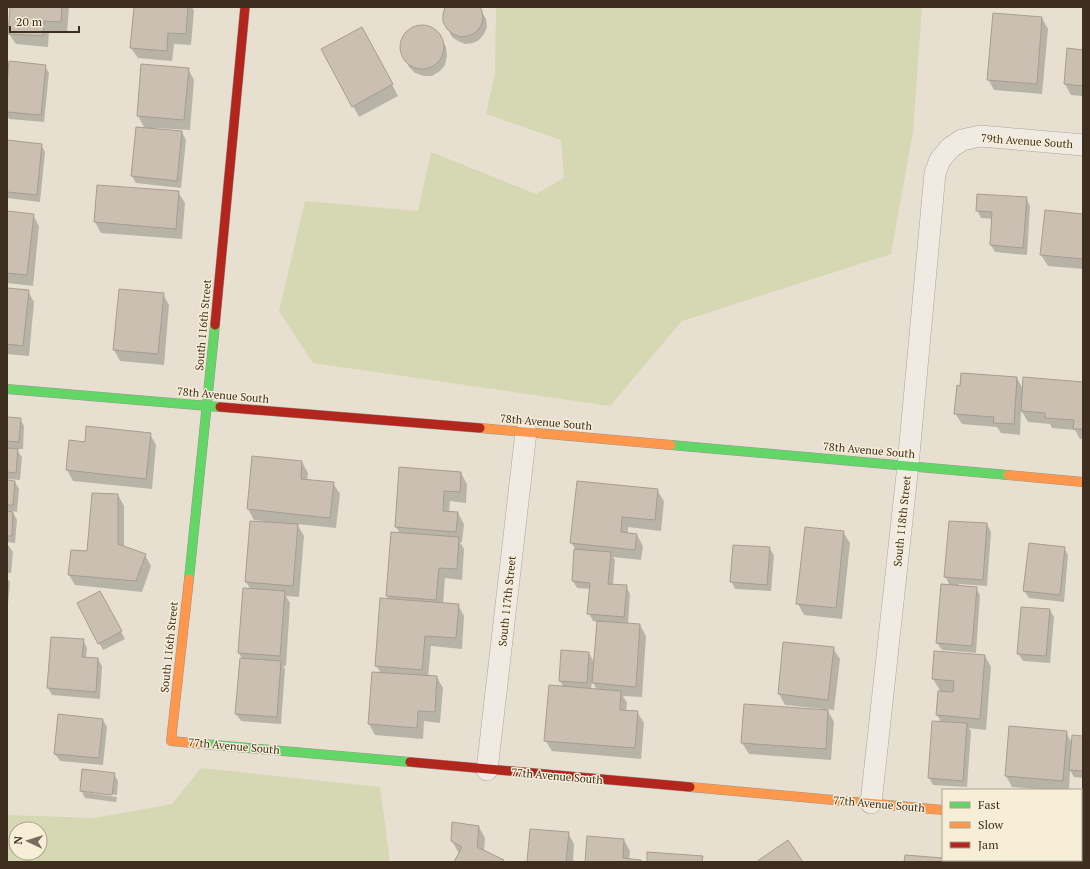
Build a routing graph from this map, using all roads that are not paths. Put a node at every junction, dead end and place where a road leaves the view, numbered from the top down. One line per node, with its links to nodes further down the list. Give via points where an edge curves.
1 (245, 7): 5 (street, South 116th Street)
2 (1083, 145): 3 (street, 79th Avenue South, via 980,136 962,140)
3 (950, 148): 7 (street, South 118th Street, via 940,160 935,173)
4 (7, 389): 5 (street, 78th Avenue South)
5 (208, 406): 6 (street, 78th Avenue South); 9 (street, South 116th Street)
6 (526, 432): 7 (street, 78th Avenue South); 10 (street, South 117th Street)
7 (908, 466): 8 (street, 78th Avenue South); 11 (street, South 118th Street)
8 (1083, 482)
9 (170, 740): 10 (street, 77th Avenue South)
10 (487, 770): 11 (street, 77th Avenue South)
11 (871, 803): 12 (street, 77th Avenue South)
12 (942, 810)

